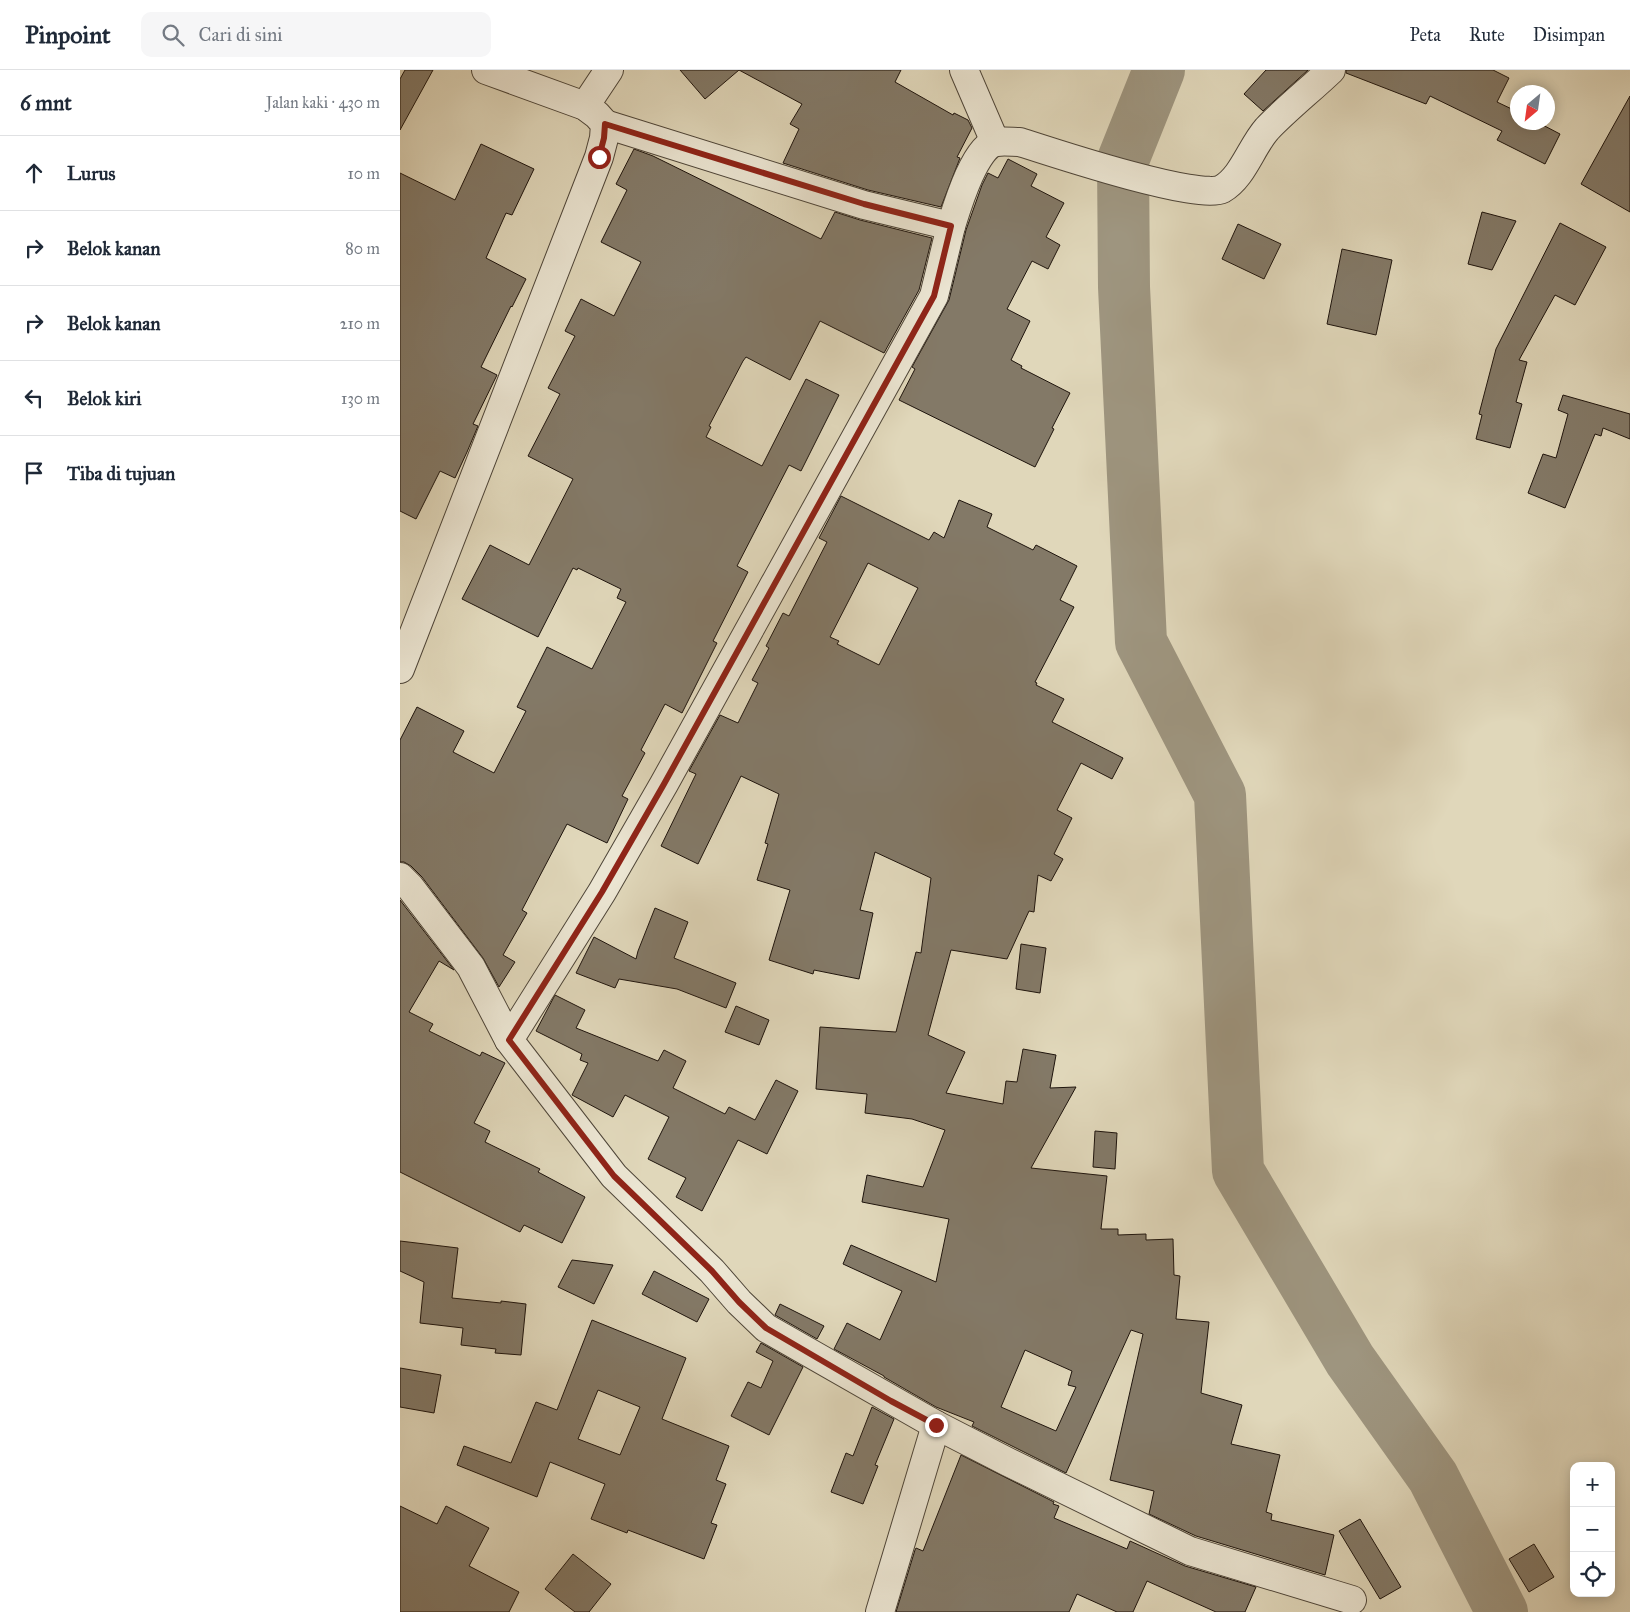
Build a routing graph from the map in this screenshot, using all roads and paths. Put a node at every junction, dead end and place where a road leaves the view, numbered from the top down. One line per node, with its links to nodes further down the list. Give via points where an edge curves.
1 (486, 70): 5 (street)
2 (609, 70): 5 (street)
3 (964, 70): 7 (street)
4 (1331, 70): 7 (street, via 1266,130 1231,183 1220,190 1206,192 1174,187 1020,142)
5 (585, 106): 6 (street)
6 (605, 124): 8 (street, via 864,204); 9 (street, via 595,167)
7 (995, 142): 8 (street, via 981,153 967,180)
8 (951, 226): 11 (street, via 934,296 664,784 602,892)
9 (400, 669)
10 (400, 877): 11 (street, via 471,968)
11 (509, 1040): 12 (street, via 614,1176 766,1328)
12 (936, 1425): 13 (street, via 1190,1551); 14 (street)
13 (1352, 1600)
14 (880, 1612)

